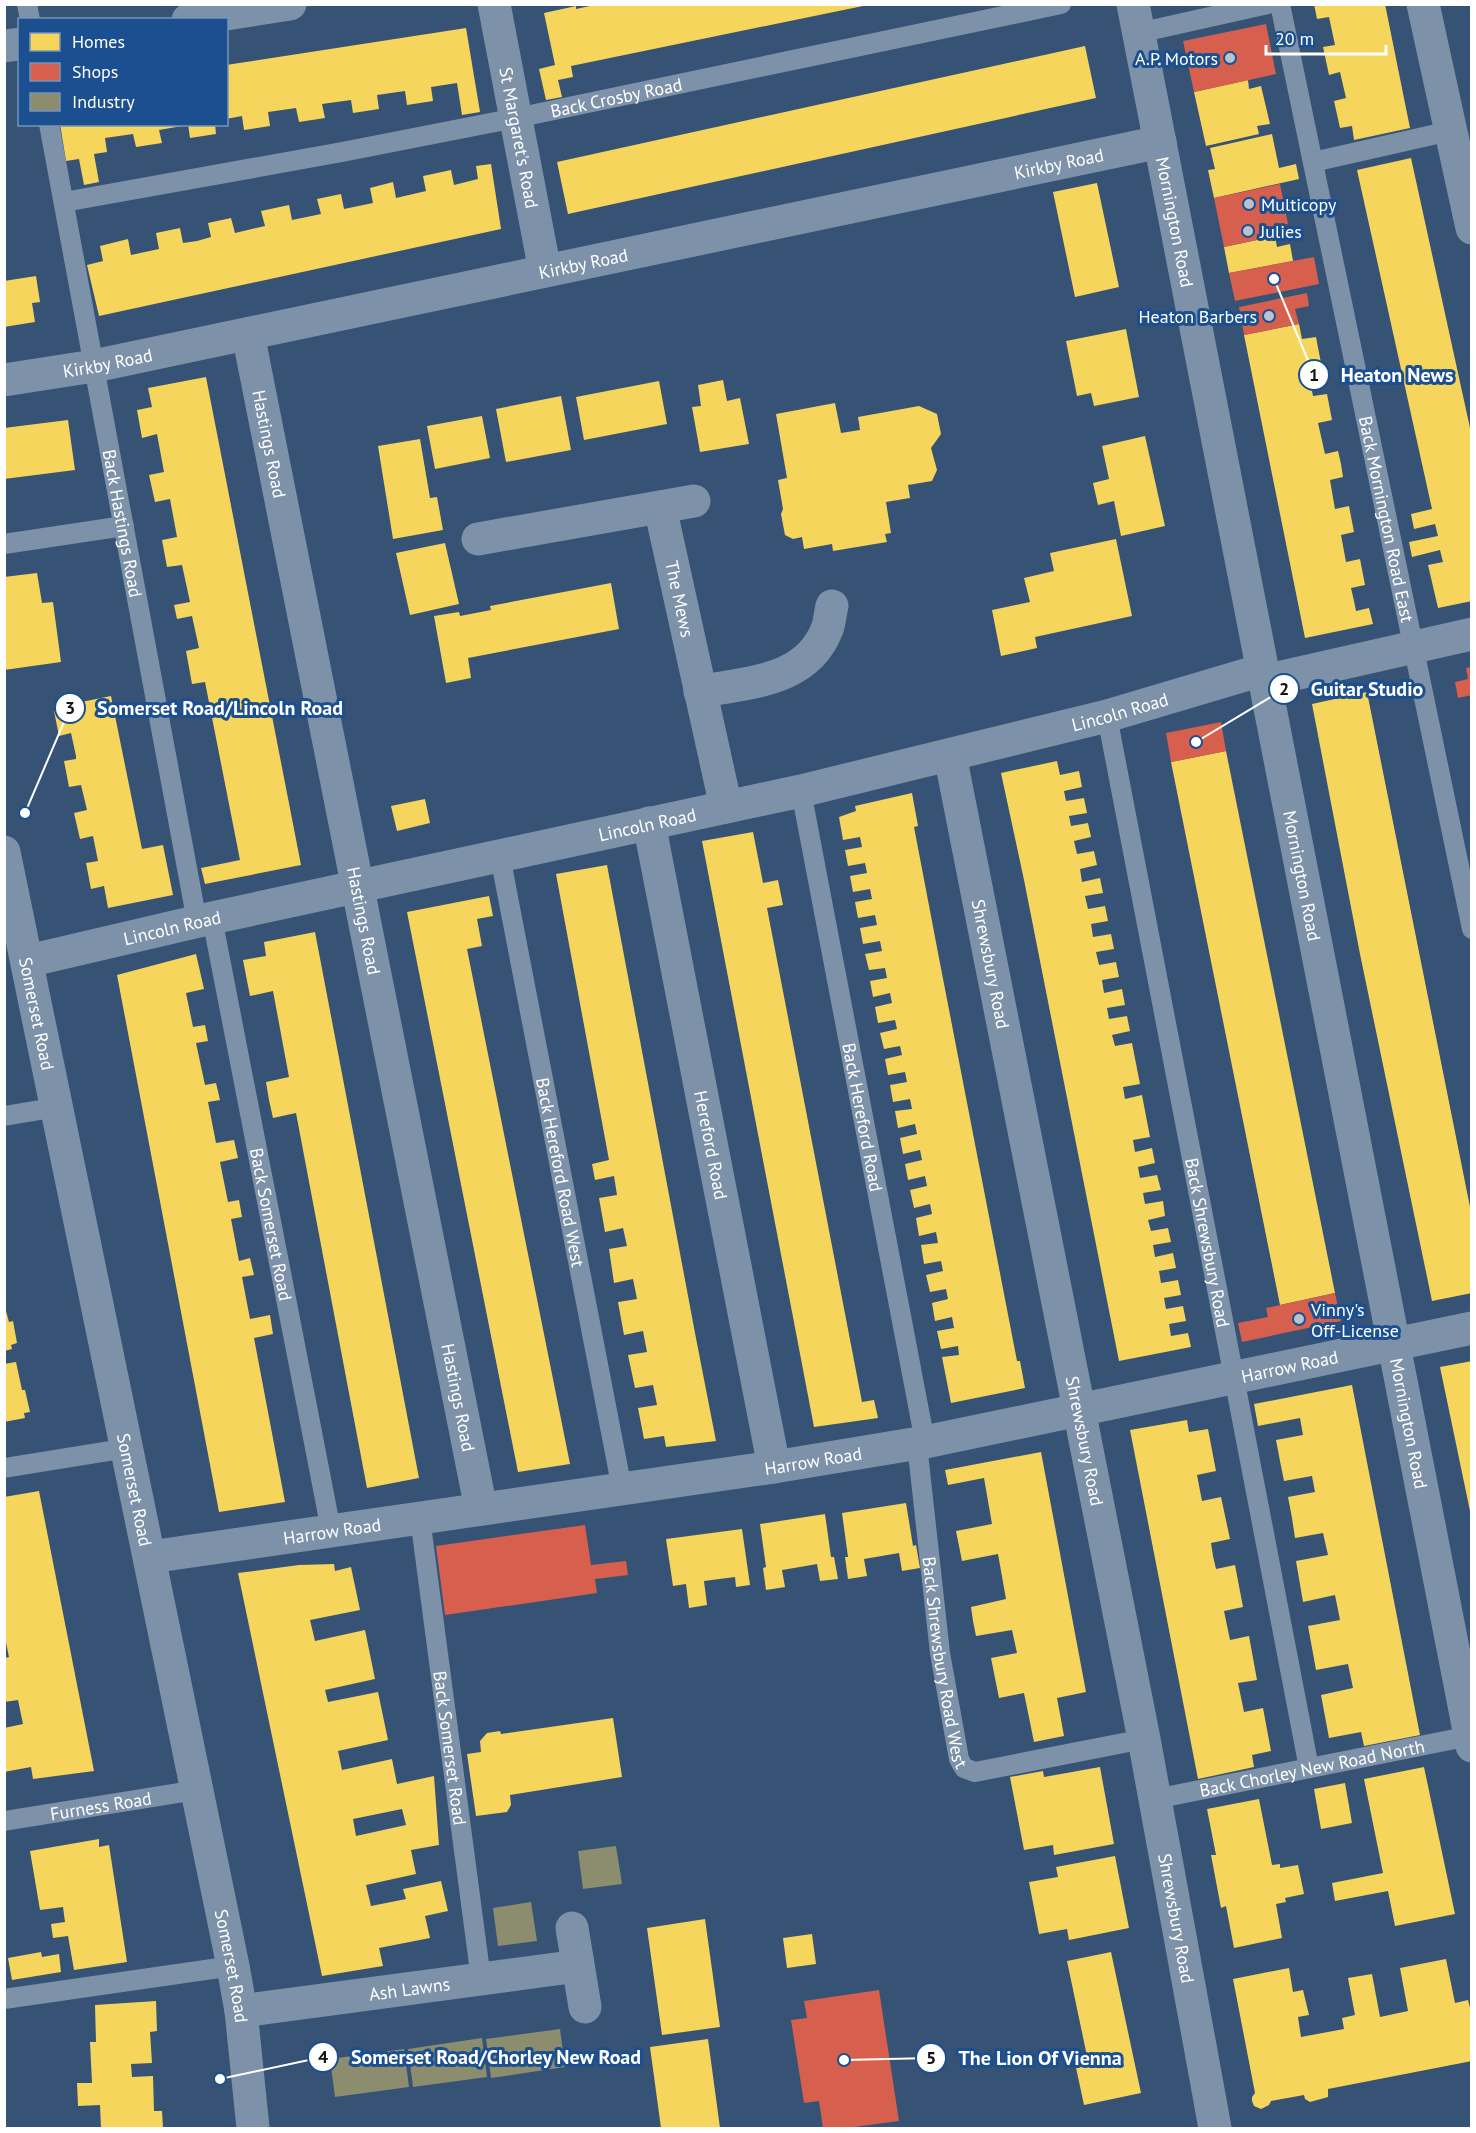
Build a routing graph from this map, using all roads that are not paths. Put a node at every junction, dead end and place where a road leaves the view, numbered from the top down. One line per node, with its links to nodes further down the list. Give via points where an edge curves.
1 (290, 4): 7 (street)
2 (494, 4): 9 (street, St Margaret's Road)
3 (1061, 4): 9 (lane, Back Crosby Road)
4 (1268, 4): 8 (lane)
5 (1280, 4): 13 (lane, Back Mornington Road East)
6 (1423, 4): 11 (street)
7 (201, 18)
8 (1136, 19): 12 (street, Mornington Road)
9 (516, 118): 14 (lane, Back Crosby Road); 16 (street, St Margaret's Road)
10 (49, 126): 14 (lane, Back Hastings Road)
11 (1450, 131): 13 (lane); 15 (street)
12 (1160, 142): 16 (street, Kirkby Road); 28 (street, Mornington Road)
13 (1313, 162): 27 (lane, Back Mornington Road East)
14 (64, 202): 18 (lane, Back Hastings Road)
15 (1472, 228)
16 (545, 271): 17 (street, Kirkby Road)
17 (248, 334): 18 (street, Kirkby Road); 37 (street, Hastings Road)
18 (94, 366): 19 (street, Kirkby Road); 22 (lane, Back Hastings Road)
19 (4, 380)
20 (694, 501): 21 (street)
21 (660, 507): 23 (street); 29 (street, The Mews)
22 (124, 526): 24 (lane); 38 (lane, Back Hastings Road)
23 (478, 539)
24 (4, 544)
25 (832, 606): 29 (street, via 818,646 799,666 778,676)
26 (1472, 634): 27 (street, Lincoln Road)
27 (1413, 647): 28 (street, Lincoln Road); 39 (lane, Back Mornington Road East)
28 (1263, 675): 30 (street, Lincoln Road); 44 (street, Mornington Road)
29 (700, 692): 33 (street, The Mews)
30 (1107, 716): 31 (street, Lincoln Road); 45 (lane, Back Shrewsbury Road)
31 (950, 755): 32 (street, Lincoln Road); 46 (street, Shrewsbury Road)
32 (801, 791): 33 (street, Lincoln Road); 47 (lane, Back Hereford Road)
33 (726, 807): 34 (street, Lincoln Road)
34 (649, 823): 36 (street, Lincoln Road); 49 (street, Hereford Road)
35 (4, 852): 40 (street, Somerset Road)
36 (500, 856): 37 (street, Lincoln Road); 51 (lane, Back Hereford Road West)
37 (357, 888): 38 (street, Lincoln Road); 52 (street, Hastings Road)
38 (204, 920): 40 (street, Lincoln Road); 54 (lane, Back Somerset Road)
39 (1472, 929)
40 (28, 961): 41 (street, Somerset Road)
41 (58, 1107): 42 (lane); 48 (street, Somerset Road)
42 (4, 1116)
43 (1472, 1328): 44 (street, Harrow Road)
44 (1393, 1344): 45 (street, Harrow Road); 57 (street, Mornington Road)
45 (1233, 1377): 46 (street, Harrow Road); 58 (lane, Back Shrewsbury Road)
46 (1079, 1410): 47 (street, Harrow Road); 56 (street, Shrewsbury Road)
47 (921, 1443): 49 (street, Harrow Road); 56 (lane, Back Shrewsbury Road West, via 940,1653 959,1759 964,1768 975,1772)
48 (128, 1448): 50 (lane); 55 (street, Somerset Road)
49 (774, 1467): 51 (street, Harrow Road)
50 (4, 1468)
51 (622, 1489): 52 (street, Harrow Road)
52 (481, 1509): 53 (street, Harrow Road)
53 (420, 1518): 54 (street, Harrow Road); 65 (lane, Back Somerset Road)
54 (331, 1530): 55 (street, Harrow Road)
55 (150, 1557): 59 (street, Somerset Road)
56 (1144, 1739): 60 (street, Shrewsbury Road)
57 (1471, 1741): 58 (lane, Back Chorley New Road North)
58 (1309, 1768): 60 (lane, Back Chorley New Road North)
59 (197, 1790): 61 (lane, Furness Road); 63 (street, Somerset Road)
60 (1155, 1799): 70 (street, Shrewsbury Road)
61 (4, 1821)
62 (572, 1928): 64 (street)
63 (233, 1966): 66 (lane); 68 (street, Somerset Road)
64 (578, 1966): 65 (street, Ash Lawns); 67 (street)
65 (481, 1979): 68 (street, Ash Lawns)
66 (4, 1999)
67 (585, 2007)
68 (241, 2012): 69 (street, Somerset Road)
69 (253, 2128)
70 (1215, 2128)

